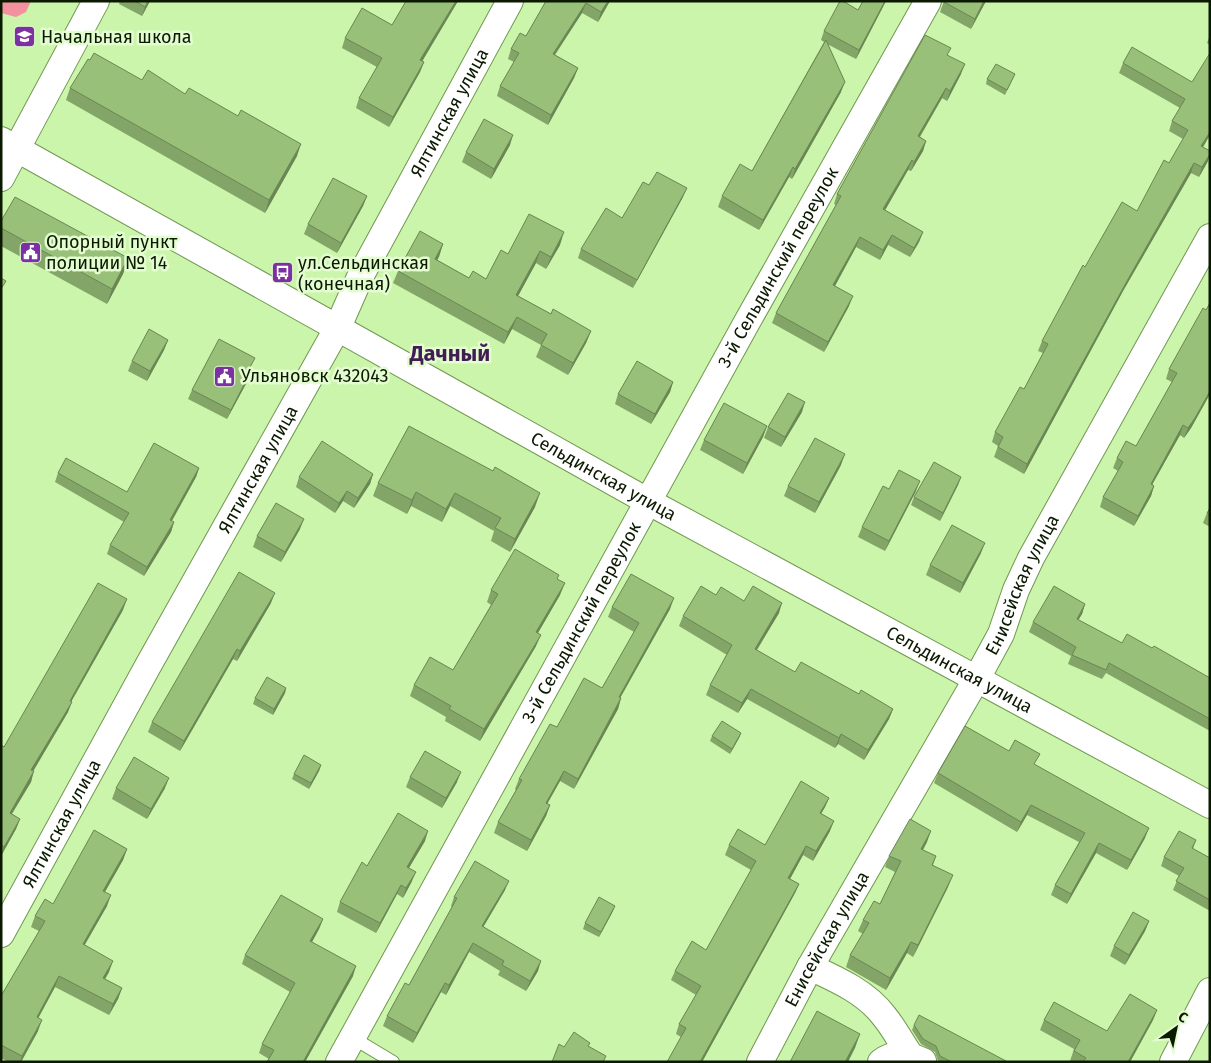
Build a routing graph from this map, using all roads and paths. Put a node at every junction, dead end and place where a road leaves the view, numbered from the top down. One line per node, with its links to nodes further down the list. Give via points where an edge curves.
1 (96, 1): 4 (street)
2 (510, 1): 7 (street, Ялтинская улица, via 360,277)
3 (928, 1): 8 (street, 3-й Сельдинский переулок)
4 (9, 144): 5 (street); 7 (street, Сельдинская улица)
5 (1, 178)
6 (1210, 237): 9 (street, Енисейская улица, via 1031,558 1001,634)
7 (338, 327): 8 (street, Сельдинская улица); 11 (street, Ялтинская улица)
8 (649, 502): 9 (street, Сельдинская улица); 14 (street, 3-й Сельдинский переулок)
9 (976, 680): 10 (street, Сельдинская улица); 12 (street, Енисейская улица)
10 (1210, 805)
11 (1, 934)
12 (810, 966): 15 (street, via 847,984 866,998 884,1014); 18 (street, Енисейская улица)
13 (1210, 991): 20 (street)
14 (353, 1038): 16 (street, 3-й Сельдинский переулок); 17 (lane)
15 (917, 1058): 19 (street, via 887,1058)
16 (340, 1062)
17 (393, 1062)
18 (760, 1062)
19 (881, 1062)
20 (1173, 1062)

